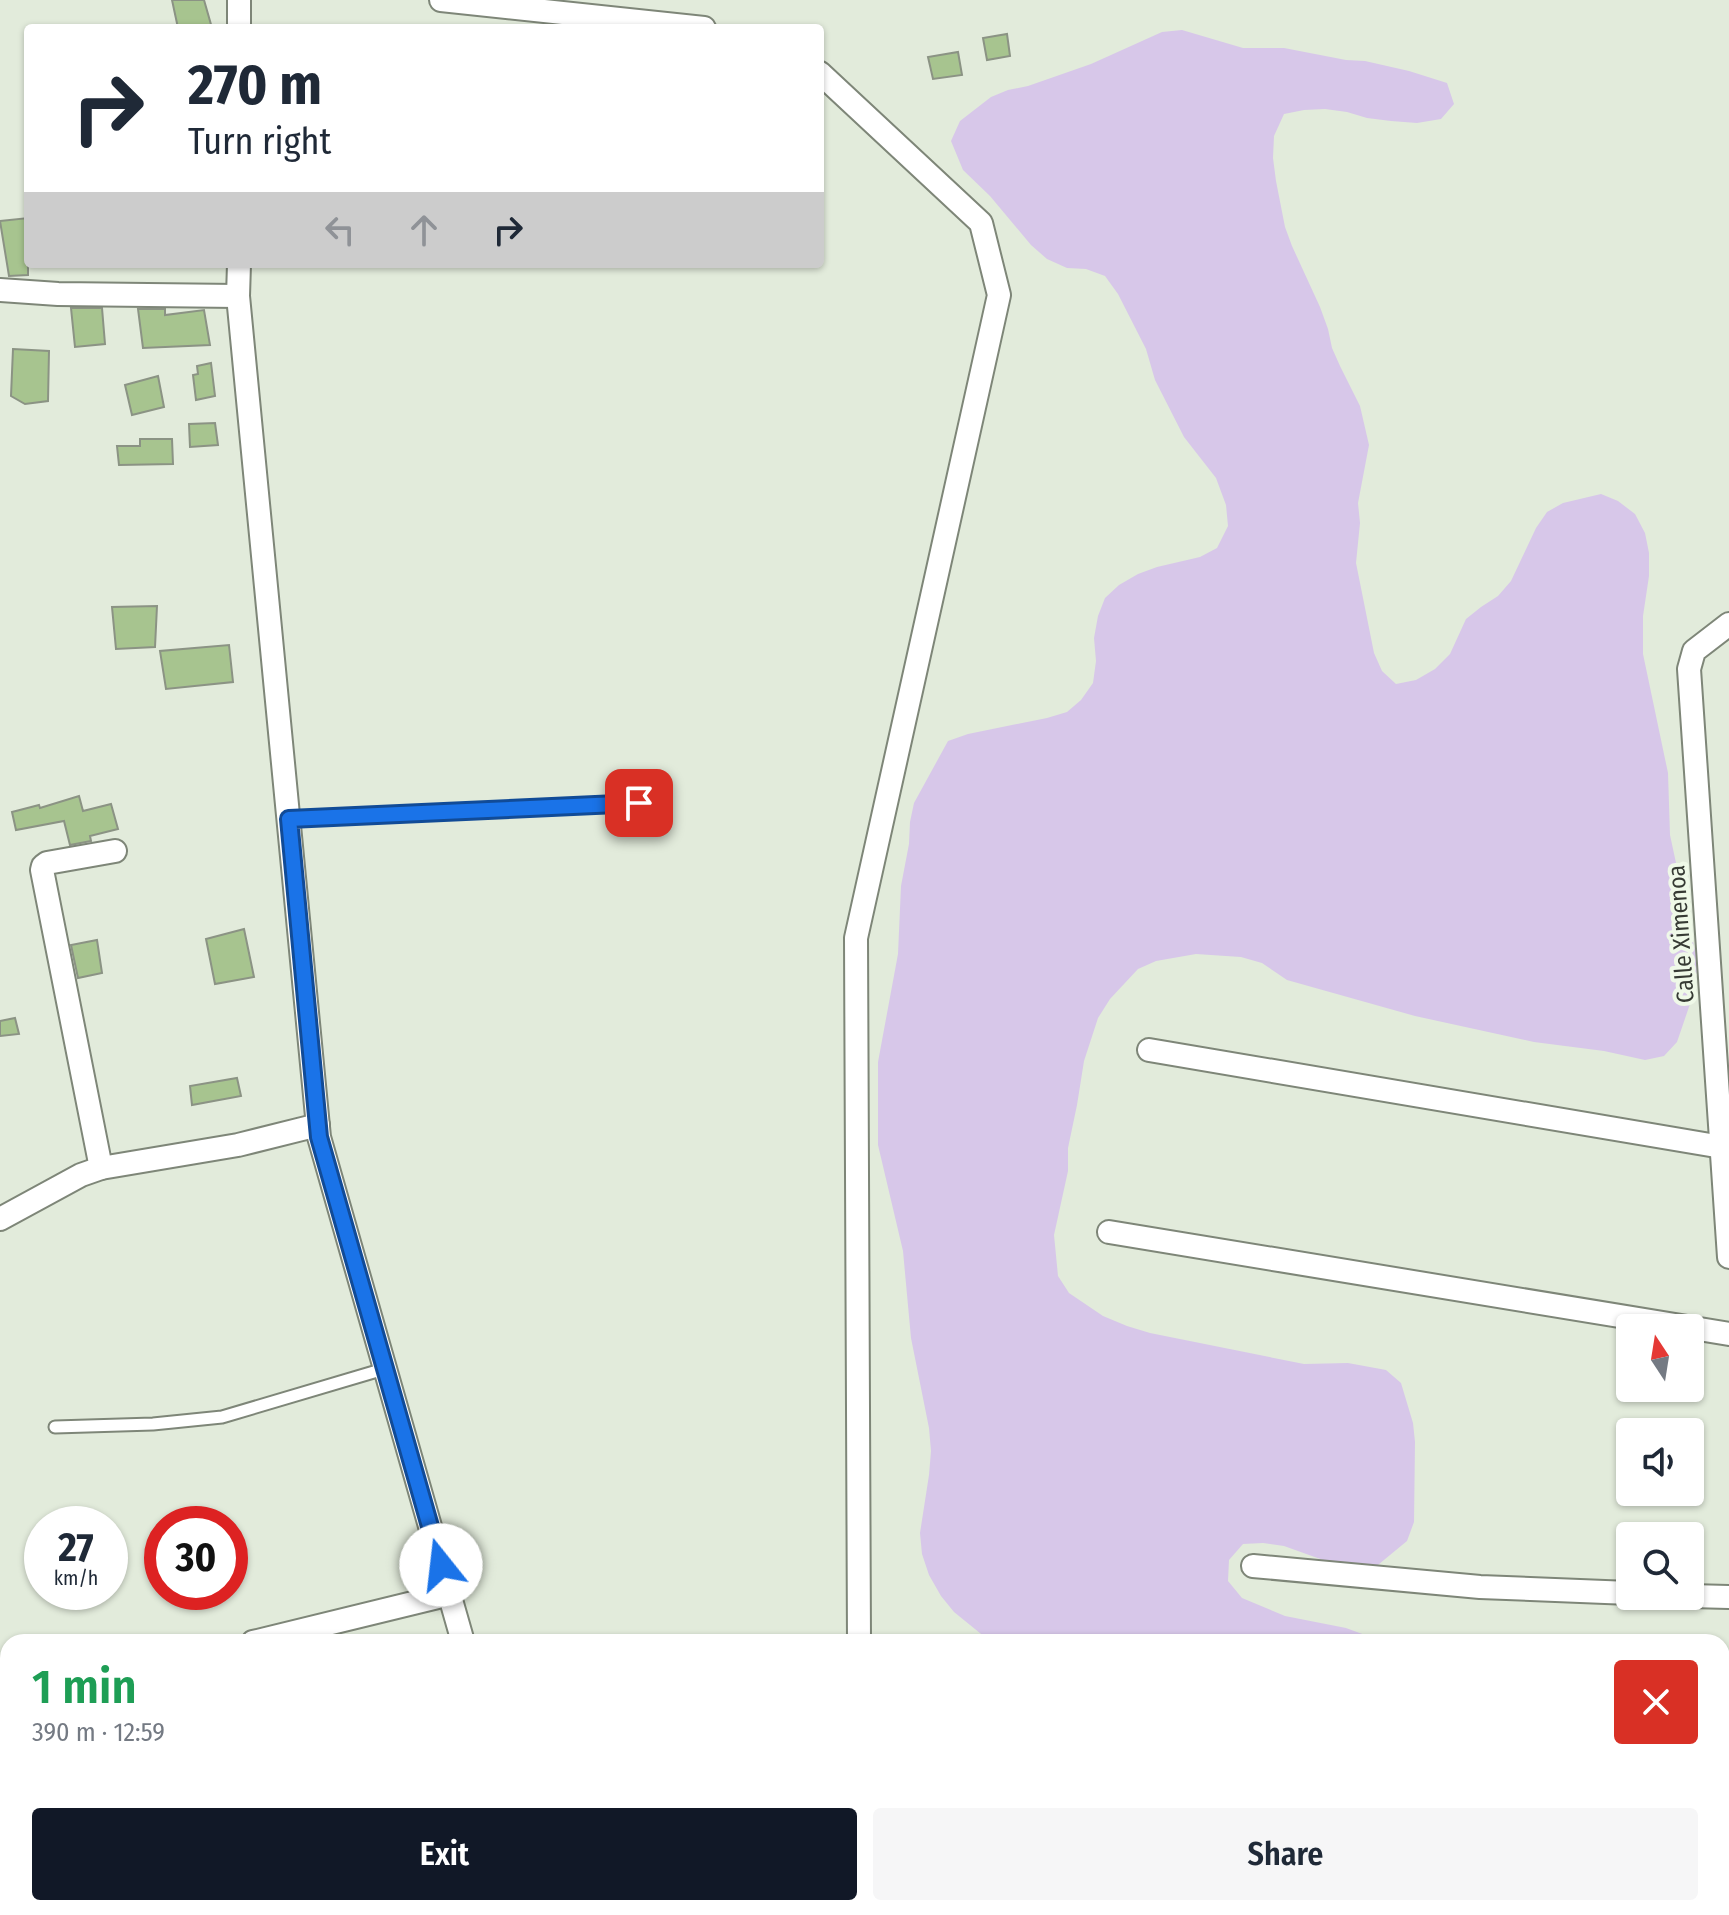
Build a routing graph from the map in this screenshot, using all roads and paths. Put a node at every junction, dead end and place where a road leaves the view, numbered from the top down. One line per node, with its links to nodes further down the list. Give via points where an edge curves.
1 (239, 0): 3 (street)
2 (441, 0): 4 (street)
3 (239, 24)
4 (666, 24)
5 (824, 77): 30 (street, via 981,223 999,295 856,938)
6 (239, 268): 8 (street)
7 (0, 290): 8 (street)
8 (238, 296): 11 (street)
9 (1729, 624): 15 (street, Calle Ximenoa, via 1694,651 1689,669)
10 (639, 803): 11 (lane)
11 (289, 819): 14 (street)
12 (115, 851): 16 (street, via 47,863 42,870)
13 (1149, 1050): 15 (street)
14 (318, 1125): 16 (street, via 238,1145); 21 (street)
15 (1722, 1147): 19 (street, Calle Ximenoa)
16 (101, 1168): 17 (street)
17 (0, 1219)
18 (1109, 1232): 20 (street)
19 (1729, 1257)
20 (1729, 1334)
21 (384, 1369): 22 (lane, via 222,1417); 25 (street)
22 (55, 1427)
23 (1253, 1566): 24 (street, via 1480,1587)
24 (1616, 1592)
25 (450, 1594): 28 (street); 29 (street)
26 (1704, 1596): 27 (street)
27 (1729, 1597)
28 (286, 1634)
29 (461, 1634)
30 (859, 1634)

